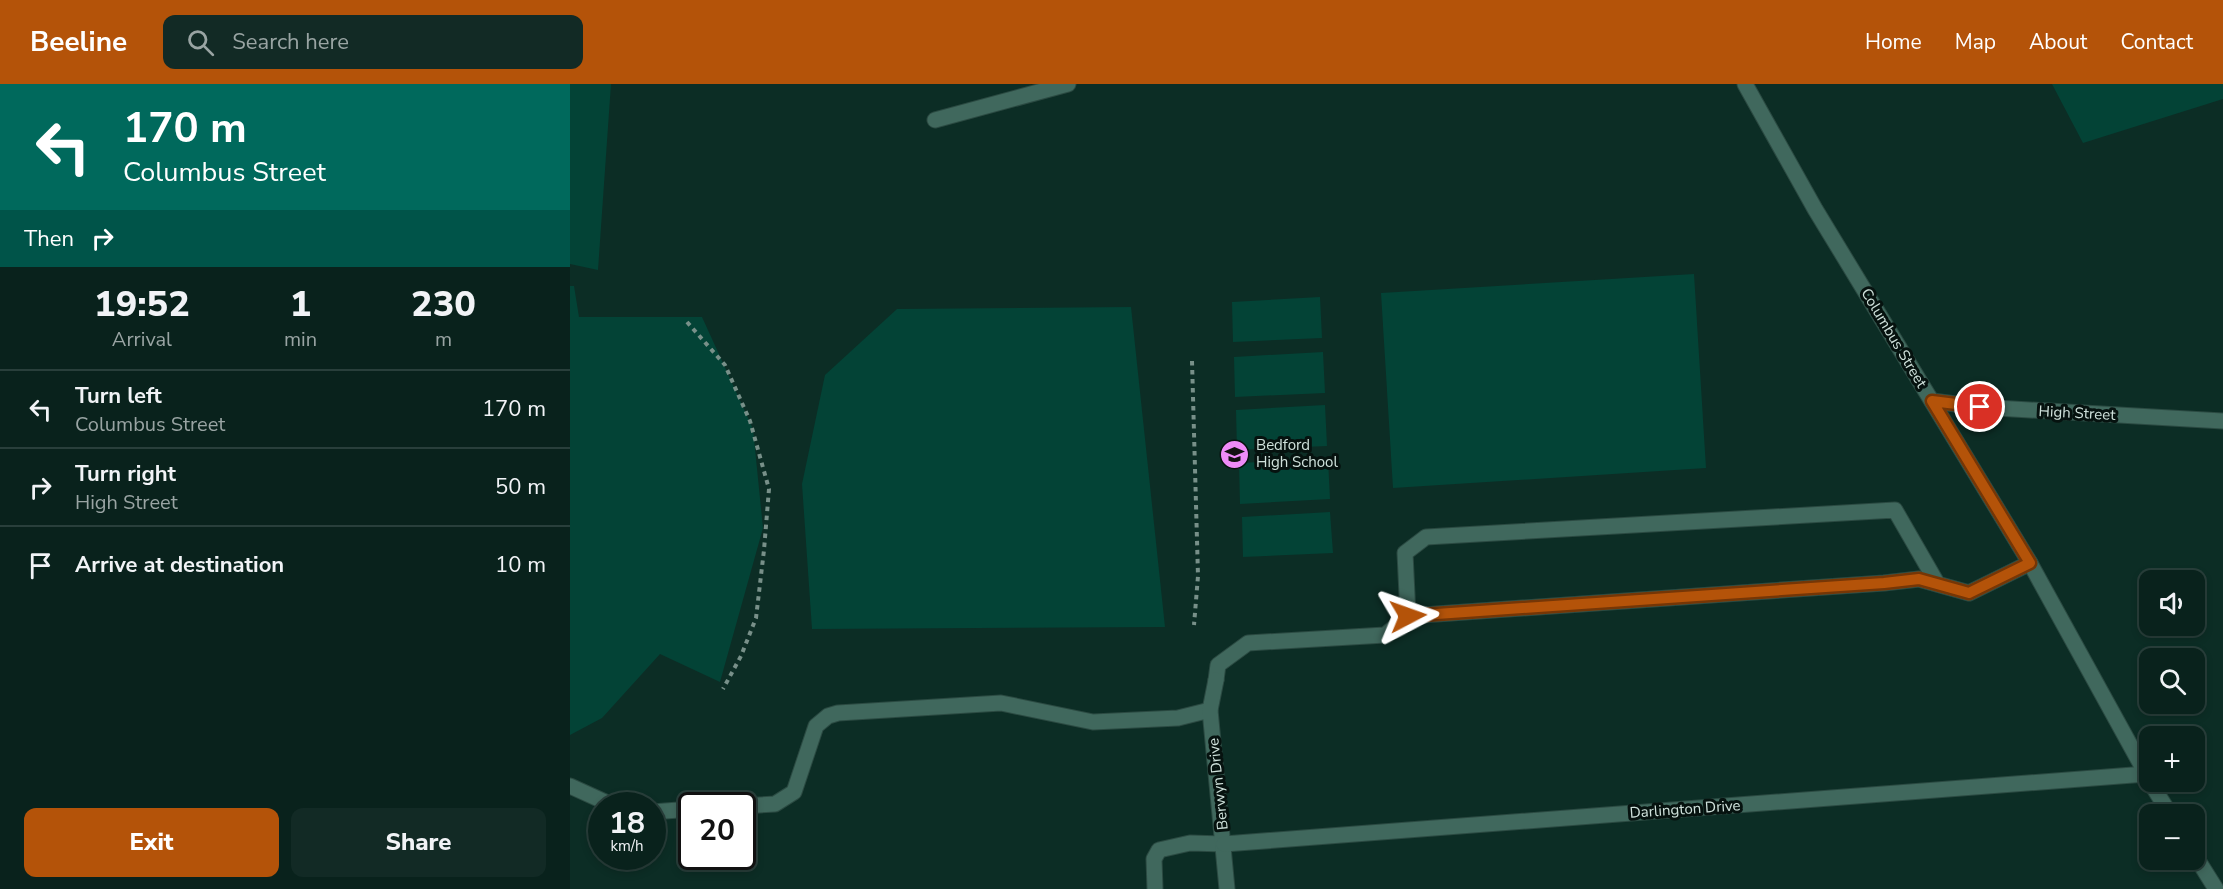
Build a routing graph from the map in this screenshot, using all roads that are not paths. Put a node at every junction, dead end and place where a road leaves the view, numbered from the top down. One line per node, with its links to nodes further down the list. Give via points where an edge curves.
1 (1068, 84): 3 (street)
2 (1745, 84): 4 (street, Columbus Street, via 1815,209)
3 (935, 120)
4 (1932, 401): 5 (street, High Street); 6 (street, Columbus Street)
5 (2223, 421)
6 (2030, 563): 7 (street, via 1969,593); 10 (street, Columbus Street)
7 (1937, 583): 8 (street, via 1919,579); 8 (street, via 1895,510 1437,536 1426,537 1405,554)
8 (1408, 616): 9 (street, Berwyn Drive, via 1385,635 1248,643 1218,665)
9 (1210, 710): 14 (street, via 1178,718 1093,722 1001,703 838,713 816,726 794,792 774,804); 15 (street, Berwyn Drive)
10 (2139, 763)
11 (2139, 780): 15 (street, Darlington Drive)
12 (570, 786): 13 (street)
13 (588, 794)
14 (756, 805)
15 (1224, 844): 17 (street, Darlington Drive, via 1190,843 1159,849 1154,859); 18 (street, Berwyn Drive)
16 (2204, 870): 19 (street)
17 (1155, 889)
18 (1227, 889)
19 (2216, 889)

